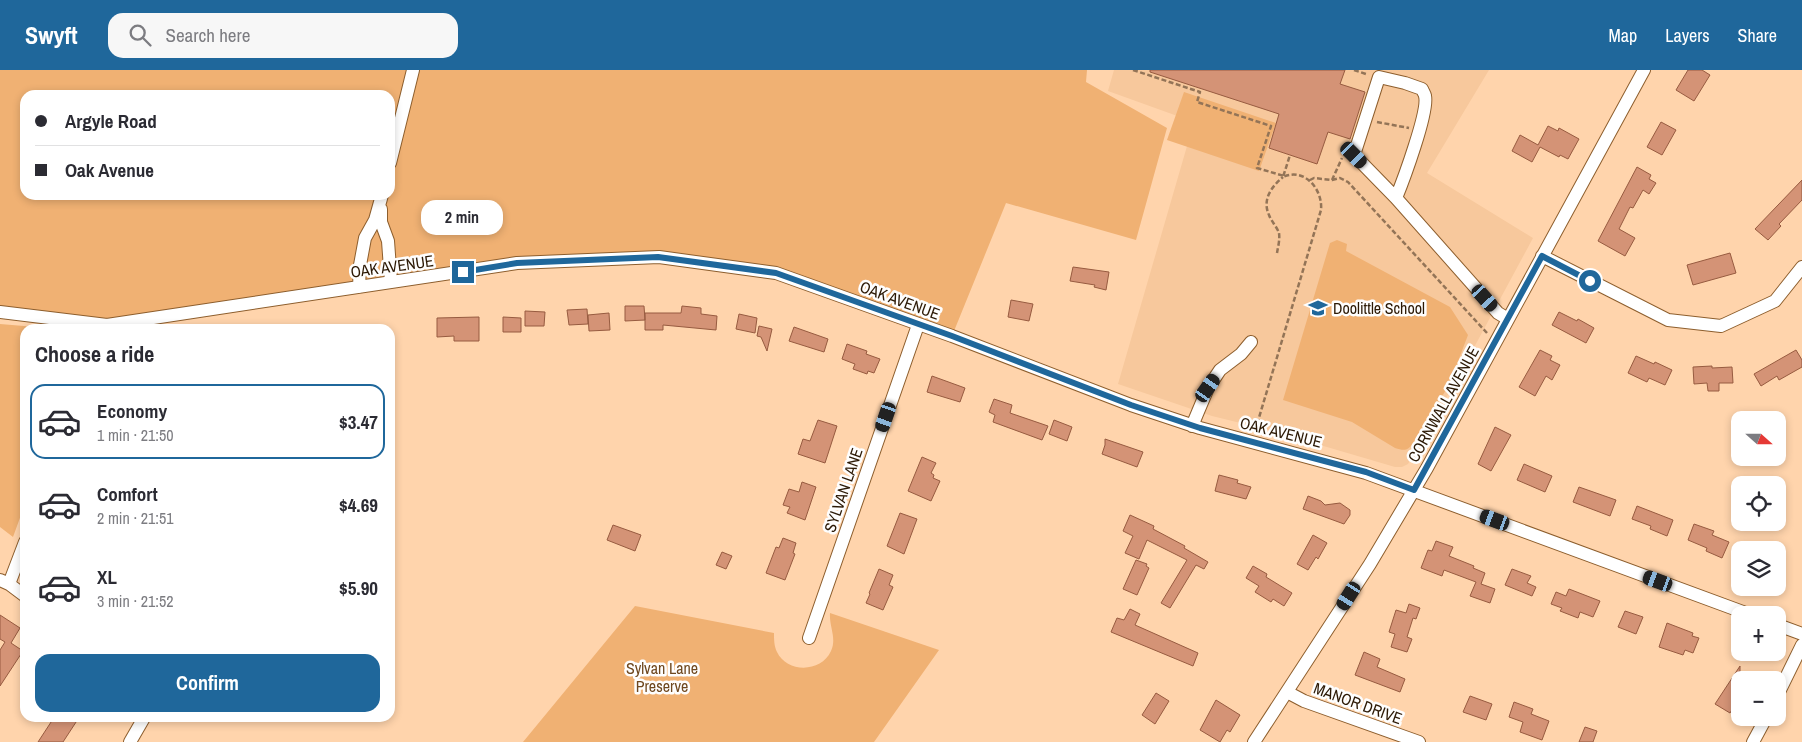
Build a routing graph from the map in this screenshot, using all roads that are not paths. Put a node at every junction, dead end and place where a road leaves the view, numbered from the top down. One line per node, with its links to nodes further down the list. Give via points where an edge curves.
1 (413, 70): 3 (street)
2 (1644, 70): 7 (street, CORNWALL AVENUE)
3 (395, 144)
4 (1396, 198): 4 (street, via 1419,131 1426,97 1422,90 1379,77 1354,155); 12 (street, via 1498,313)
5 (381, 200): 10 (street, via 365,238)
6 (382, 200): 9 (street, via 381,222 388,241)
7 (1542, 256): 8 (street, via 1668,320 1721,326 1776,301); 12 (street, CORNWALL AVENUE)
8 (1802, 267)
9 (391, 282): 10 (street, OAK AVENUE); 15 (street, OAK AVENUE, via 517,263 658,257 776,273)
10 (359, 287): 14 (street, OAK AVENUE)
11 (0, 312): 13 (street, OAK AVENUE)
12 (1508, 319): 18 (street, CORNWALL AVENUE)
13 (85, 324)
14 (125, 324)
15 (918, 325): 17 (street, OAK AVENUE); 25 (street, SYLVAN LANE)
16 (1251, 342): 17 (street, via 1220,370 1208,388)
17 (1192, 426): 18 (street, OAK AVENUE, via 1329,462)
18 (1414, 490): 22 (street, OAK AVENUE); 28 (street, CORNWALL AVENUE)
19 (20, 552): 20 (street)
20 (5, 582): 21 (street)
21 (20, 592)
22 (1731, 608)
23 (1786, 628): 24 (street)
24 (1802, 634)
25 (809, 638)
26 (1802, 645): 27 (street)
27 (1786, 678)
28 (1287, 692): 32 (street, CORNWALL AVENUE); 33 (street, MANOR DRIVE)
29 (142, 722): 31 (street)
30 (1762, 726): 34 (street)
31 (130, 742)
32 (1254, 742)
33 (1419, 742)
34 (1753, 742)

